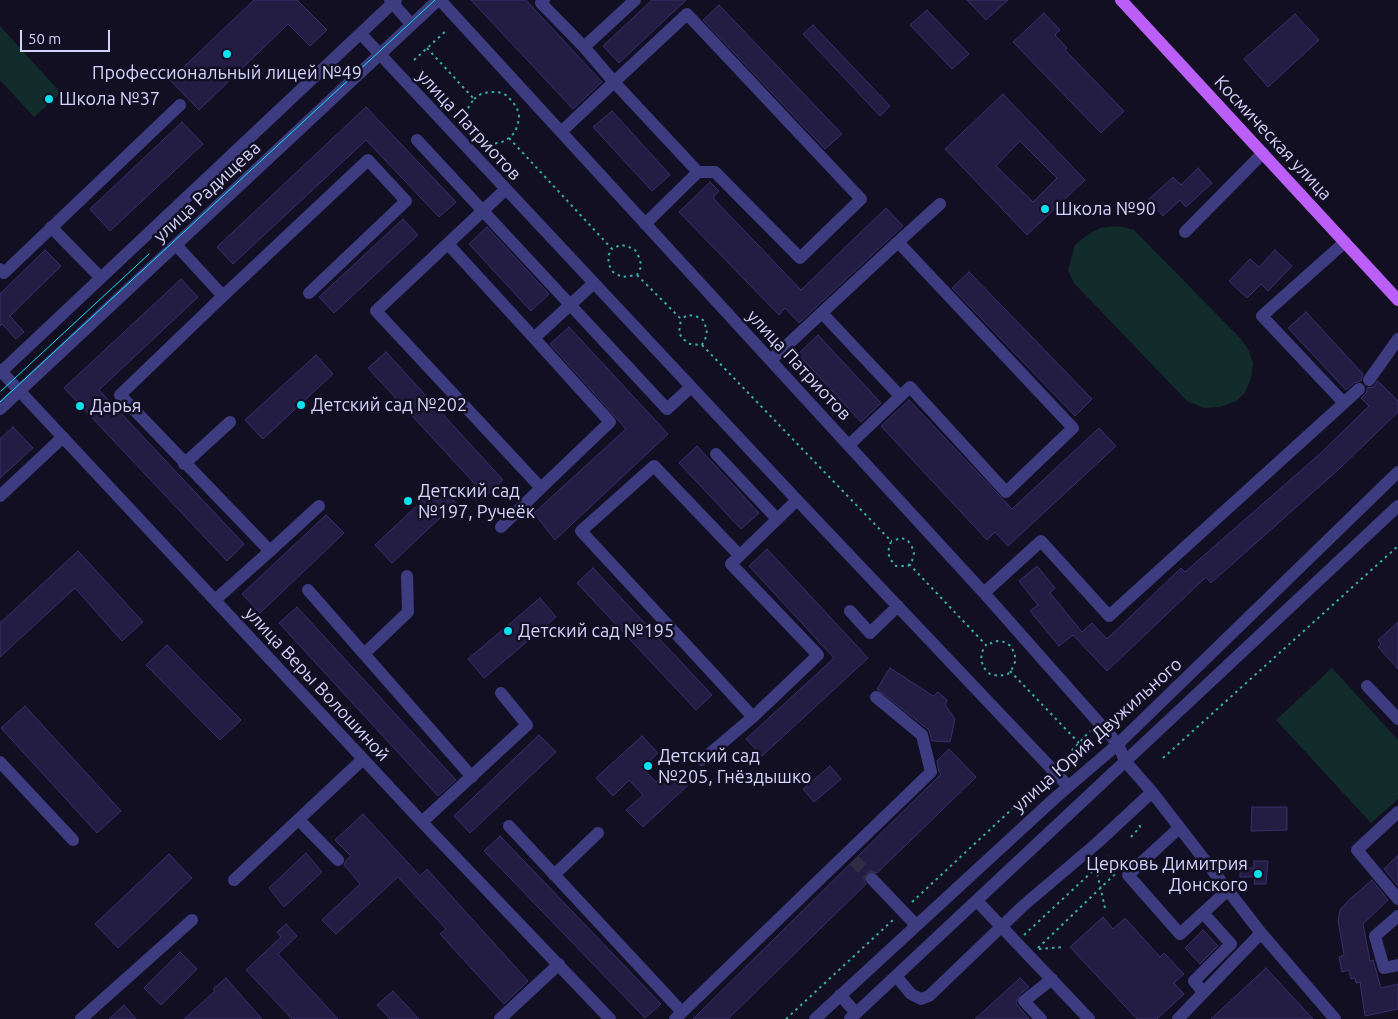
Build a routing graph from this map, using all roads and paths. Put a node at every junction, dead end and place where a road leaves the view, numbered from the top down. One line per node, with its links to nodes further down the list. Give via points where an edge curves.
1 (439, 0): 6 (street, улица Радищева); 17 (street, улица Патриотов)
2 (544, 0): 9 (street, via 541,2)
3 (635, 0): 9 (street)
4 (393, 1): 6 (street); 8 (street, улица Радищева)
5 (1127, 2): 21 (main road, Космическая улица)
6 (411, 24): 11 (street, улица Радищева)
7 (447, 30): 10 (path)
8 (361, 34): 11 (street, улица Патриотов); 36 (street, улица Радищева)
9 (584, 47): 13 (street)
10 (427, 48): 12 (path); 14 (path)
11 (379, 54): 23 (street, улица Патриотов); 32 (street, улица Радищева)
12 (414, 60)
13 (614, 82): 17 (street); 22 (street); 22 (street, via 687,14 861,200 800,258 715,172)
14 (474, 99): 16 (path, via 466,115); 19 (path, via 481,94 498,92 512,101 517,108 518,124)
15 (180, 105): 27 (street)
16 (470, 132)
17 (561, 132): 26 (street, улица Патриотов)
18 (476, 138): 19 (path, via 493,144)
19 (509, 138): 33 (path)
20 (417, 140): 25 (street)
21 (1263, 153): 28 (street); 30 (main road, Космическая улица)
22 (698, 172): 26 (street)
23 (506, 189): 25 (street); 37 (street, улица Патриотов)
24 (940, 204): 29 (street)
25 (482, 211): 31 (street); 41 (street)
26 (645, 224): 47 (street, улица Патриотов)
27 (51, 227): 34 (street, via 4,273); 36 (street)
28 (1185, 232)
29 (898, 242): 42 (street); 53 (street, via 1074,428 1006,492 910,387)
30 (1345, 242): 40 (main road, Космическая улица); 54 (street, via 1262,316)
31 (448, 244): 44 (street); 62 (street, via 376,311)
32 (176, 245): 39 (street); 52 (street, улица Радищева)
33 (612, 249): 35 (path, via 608,265 613,272 622,277); 35 (path, via 620,245 635,250 641,267)
34 (0, 269)
35 (637, 275): 43 (path)
36 (101, 278): 48 (street, улица Радищева)
37 (594, 283): 41 (street); 50 (street, улица Патриотов)
38 (309, 293): 39 (street, via 406,201 368,160)
39 (223, 296): 60 (street, via 120,395)
40 (1398, 300)
41 (571, 304): 44 (street); 50 (street, via 668,410)
42 (822, 313): 47 (street); 53 (street)
43 (681, 319): 46 (path, via 679,333 683,339 690,344); 46 (path, via 688,315 703,320 707,330)
44 (534, 338): 62 (street, via 610,422)
45 (1398, 339): 49 (street)
46 (702, 344): 69 (path)
47 (771, 360): 58 (street, улица Патриотов)
48 (1, 372): 52 (street, улица Веры Волошиной)
49 (1369, 380)
50 (691, 387): 64 (street, улица Патриотов)
51 (1359, 389): 54 (street)
52 (19, 391): 55 (street, улица Радищева); 57 (street, улица Веры Волошиной)
53 (900, 396): 58 (street)
54 (1344, 403): 76 (street, via 1109,616 1041,541)
55 (0, 409)
56 (230, 422): 60 (street)
57 (63, 437): 63 (street); 77 (street, улица Веры Волошиной)
58 (848, 445): 76 (street, улица Патриотов)
59 (716, 454): 67 (street)
60 (184, 464): 71 (street)
61 (1398, 472): 90 (street, улица Юрия Двужильного)
62 (541, 488): 68 (street)
63 (0, 496)
64 (797, 500): 67 (street); 78 (street, улица Патриотов)
65 (319, 506): 71 (street)
66 (1398, 506): 95 (street, улица Юрия Двужильного)
67 (777, 519): 72 (street)
68 (501, 527)
69 (891, 541): 73 (path, via 890,559 896,566); 73 (path, via 902,538 908,541 914,553)
70 (1398, 546): 92 (path)
71 (270, 550): 77 (street)
72 (739, 555): 86 (street, via 731,564 818,655); 86 (street, via 654,466 581,531)
73 (910, 564): 80 (path)
74 (407, 576): 81 (street, via 408,612)
75 (308, 590): 81 (street)
76 (984, 593): 90 (street, улица Патриотов)
77 (215, 600): 91 (street, улица Веры Волошиной)
78 (898, 606): 79 (street, via 870,632); 99 (street, улица Патриотов)
79 (850, 611)
80 (986, 645): 82 (path, via 997,641 1011,646 1015,662); 82 (path, via 981,660 984,668 999,676)
81 (364, 654): 97 (street)
82 (1010, 671): 89 (path)
83 (1367, 686): 87 (street)
84 (501, 693): 97 (street, via 527,724)
85 (876, 697): 137 (street, via 922,735 931,772 851,856)
86 (753, 717): 93 (street)
87 (1398, 719)
88 (1090, 731): 89 (path)
89 (1079, 743): 94 (path)
90 (1118, 744): 95 (street, улица Патриотов); 99 (street, улица Юрия Двужильного)
91 (363, 758): 103 (street); 104 (street, улица Веры Волошиной)
92 (1163, 758)
93 (702, 760)
94 (1063, 760)
95 (1125, 760): 100 (street, улица Патриотов); 120 (street, улица Юрия Двужильного)
96 (0, 762): 109 (street)
97 (472, 777): 104 (street)
98 (1040, 783): 122 (path)
99 (1068, 786): 126 (street, улица Юрия Двужильного)
100 (1152, 792): 106 (street, улица Патриотов); 127 (street)
101 (1398, 812): 119 (street, via 1357,850)
102 (1138, 816): 108 (path, via 1140,827)
103 (299, 820): 111 (street); 116 (street)
104 (422, 822): 131 (street, улица Веры Волошиной)
105 (509, 826): 114 (street)
106 (1179, 828): 118 (street, улица Патриотов); 123 (street, via 1128,875 1180,934)
107 (598, 833): 114 (street)
108 (1131, 838)
109 (73, 840)
110 (1109, 856): 112 (path)
111 (338, 860)
112 (1096, 868): 117 (path); 129 (path)
113 (1120, 868): 117 (path)
114 (554, 875): 137 (street)
115 (872, 879): 122 (street)
116 (234, 880)
117 (1100, 888): 121 (path); 130 (path, via 1036,949)
118 (1228, 890): 123 (street); 128 (street, улица Патриотов)
119 (1398, 899)
120 (977, 901): 127 (street); 133 (street, улица Юрия Двужильного)
121 (1105, 908)
122 (902, 911): 126 (street); 142 (path)
123 (1202, 913): 135 (street, via 1231,944 1194,980)
124 (1398, 916): 132 (street, via 1375,936 1384,968)
125 (192, 920): 139 (street)
126 (916, 925): 136 (street, улица Юрия Двужильного)
127 (1002, 927): 133 (street, via 929,996 921,999 911,994); 134 (street)
128 (1261, 932): 135 (street); 147 (street, улица Патриотов)
129 (1024, 936)
130 (1065, 947)
131 (559, 964): 140 (street); 141 (street, улица Веры Волошиной)
132 (1398, 965)
133 (896, 976): 138 (street, улица Юрия Двужильного)
134 (1052, 978): 144 (street, via 1024,1002); 145 (street)
135 (1204, 992): 146 (street)
136 (840, 995): 138 (street); 143 (street, улица Юрия Двужильного)
137 (679, 1016)
138 (853, 1016)
139 (81, 1019)
140 (500, 1019)
141 (610, 1019)
142 (786, 1019)
143 (815, 1019)
144 (1042, 1019)
145 (1089, 1019)
146 (1178, 1019)
147 (1335, 1019)

